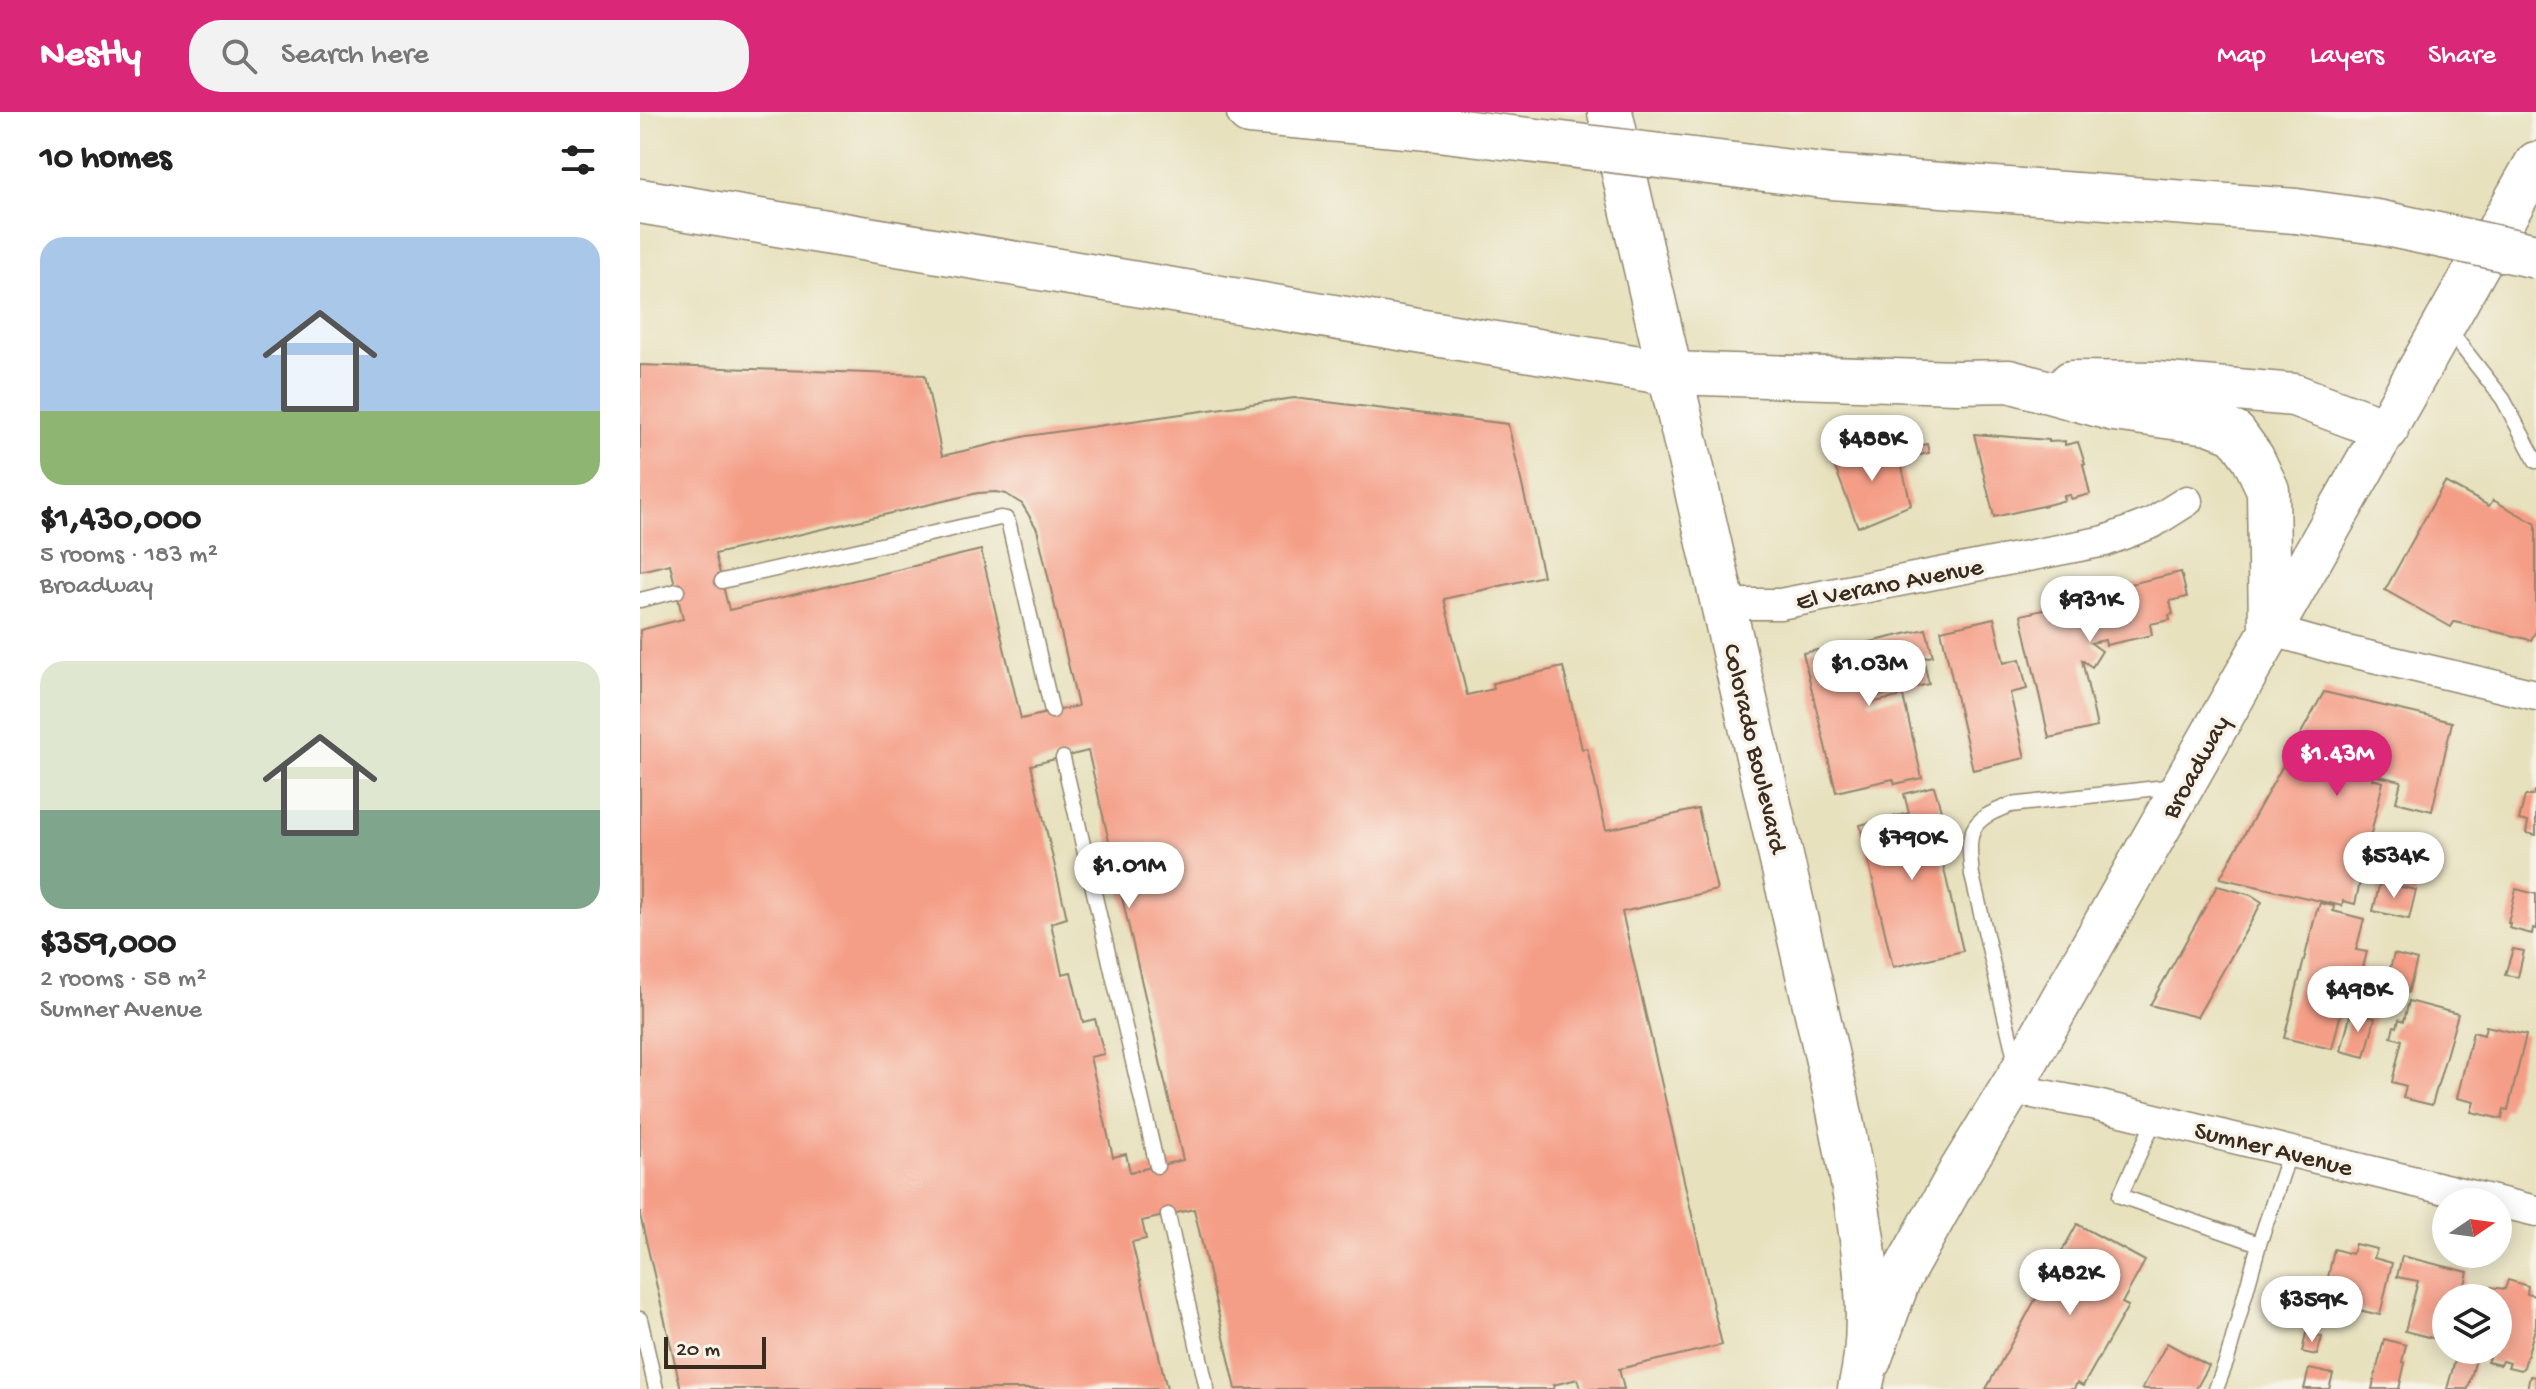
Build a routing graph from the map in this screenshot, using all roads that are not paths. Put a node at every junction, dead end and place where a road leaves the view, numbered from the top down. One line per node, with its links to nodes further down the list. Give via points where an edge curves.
1 (1249, 112): 5 (main road, bridge, via 1429,128 1832,177 2296,211 2377,222)
2 (1610, 112): 7 (main road, Colorado Boulevard)
3 (2536, 163): 6 (main road, Broadway)
4 (640, 201): 7 (main road)
5 (2536, 256)
6 (2445, 325): 9 (main road, Broadway); 10 (lane, via 2503,399)
7 (1669, 373): 8 (main road); 15 (main road, Colorado Boulevard)
8 (2009, 381): 9 (main road, via 2157,383 2294,395); 16 (main road, via 2114,410 2209,423 2235,433 2268,490)
9 (2387, 430): 16 (main road, Broadway)
10 (2536, 461)
11 (2187, 501): 15 (street, El Verano Avenue, via 2152,523 2105,541 1780,604)
12 (722, 581): 18 (lane, via 1006,519)
13 (677, 591): 14 (lane)
14 (640, 600)
15 (1724, 604): 29 (main road, Colorado Boulevard, via 1858,1207 1868,1303)
16 (2270, 630): 17 (street); 20 (main road, Broadway)
17 (2536, 695)
18 (1052, 711)
19 (1063, 758): 24 (lane)
20 (2183, 785): 21 (main road, Broadway); 21 (lane, via 2011,805 1987,813 1972,829 1972,875)
21 (2015, 1082): 22 (street, Sumner Avenue); 29 (main road, Broadway, via 1899,1280)
22 (2155, 1119): 23 (street, Sumner Avenue); 27 (lane, via 2120,1196)
23 (2290, 1151): 25 (street, Sumner Avenue); 27 (lane)
24 (1157, 1166)
25 (2536, 1211)
26 (1168, 1215): 31 (lane)
27 (2259, 1244): 32 (lane)
28 (640, 1319): 30 (lane)
29 (1862, 1382)
30 (656, 1389)
31 (1207, 1389)
32 (2216, 1389)

